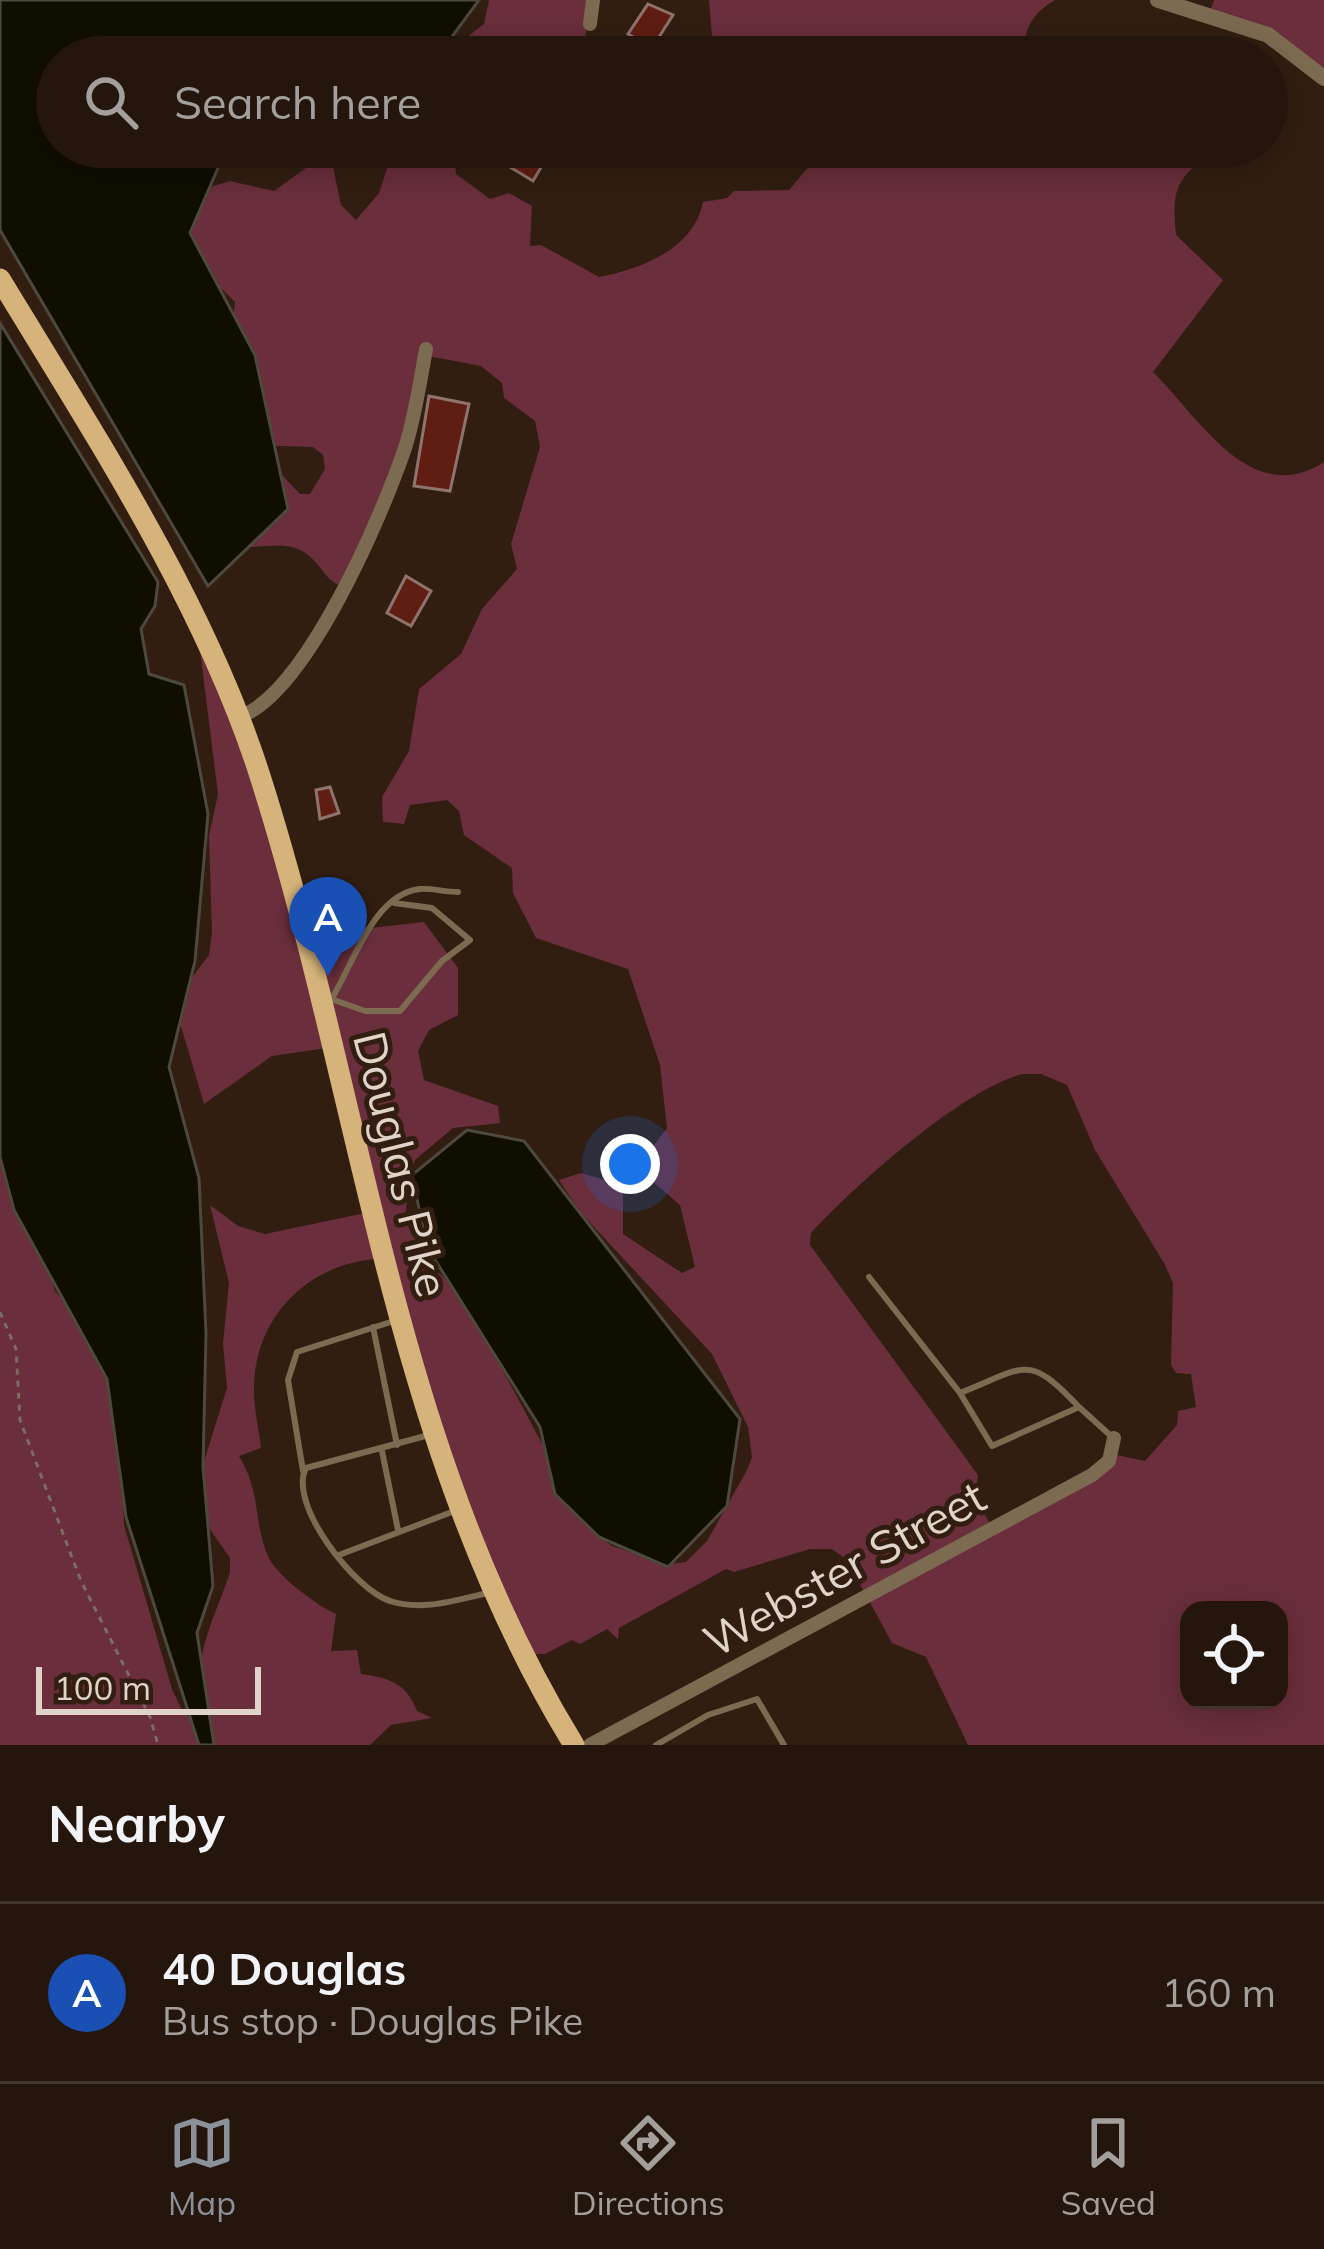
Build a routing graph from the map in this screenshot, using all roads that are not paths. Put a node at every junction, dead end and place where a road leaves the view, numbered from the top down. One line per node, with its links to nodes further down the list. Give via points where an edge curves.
1 (593, 0): 3 (street)
2 (1157, 0): 4 (street)
3 (590, 24)
4 (1269, 36)
5 (1288, 50): 6 (street)
6 (1324, 78)
7 (0, 279): 9 (main road, Douglas Pike, via 191,611)
8 (426, 349): 9 (street, via 405,448 352,566 292,677 265,705)
9 (238, 717): 12 (main road, Douglas Pike)
10 (458, 892): 11 (lane, via 419,889)
11 (394, 903): 12 (lane, via 364,936); 12 (lane, via 433,908 470,940 400,1012)
12 (327, 1005): 14 (main road, Douglas Pike)
13 (869, 1277): 16 (lane)
14 (400, 1319): 15 (lane); 18 (main road, Douglas Pike)
15 (373, 1327): 20 (lane); 22 (lane, via 307,1346 290,1366)
16 (960, 1393): 17 (lane, via 1021,1369 1045,1372); 17 (lane, via 992,1446)
17 (1079, 1407): 19 (lane)
18 (433, 1434): 20 (lane); 23 (main road, Douglas Pike)
19 (1114, 1438): 27 (street, Webster Street, via 1109,1462 1092,1475)
20 (397, 1445): 21 (lane)
21 (382, 1450): 22 (lane); 24 (lane)
22 (304, 1473): 25 (lane, via 307,1505)
23 (457, 1510): 24 (lane); 26 (main road, Douglas Pike)
24 (398, 1530): 25 (lane)
25 (338, 1555): 26 (lane, via 364,1588 386,1600 431,1605)
26 (492, 1592): 27 (main road, Douglas Pike)
27 (590, 1744)
28 (656, 1745): 29 (lane, via 707,1715 757,1699)
29 (784, 1745)

